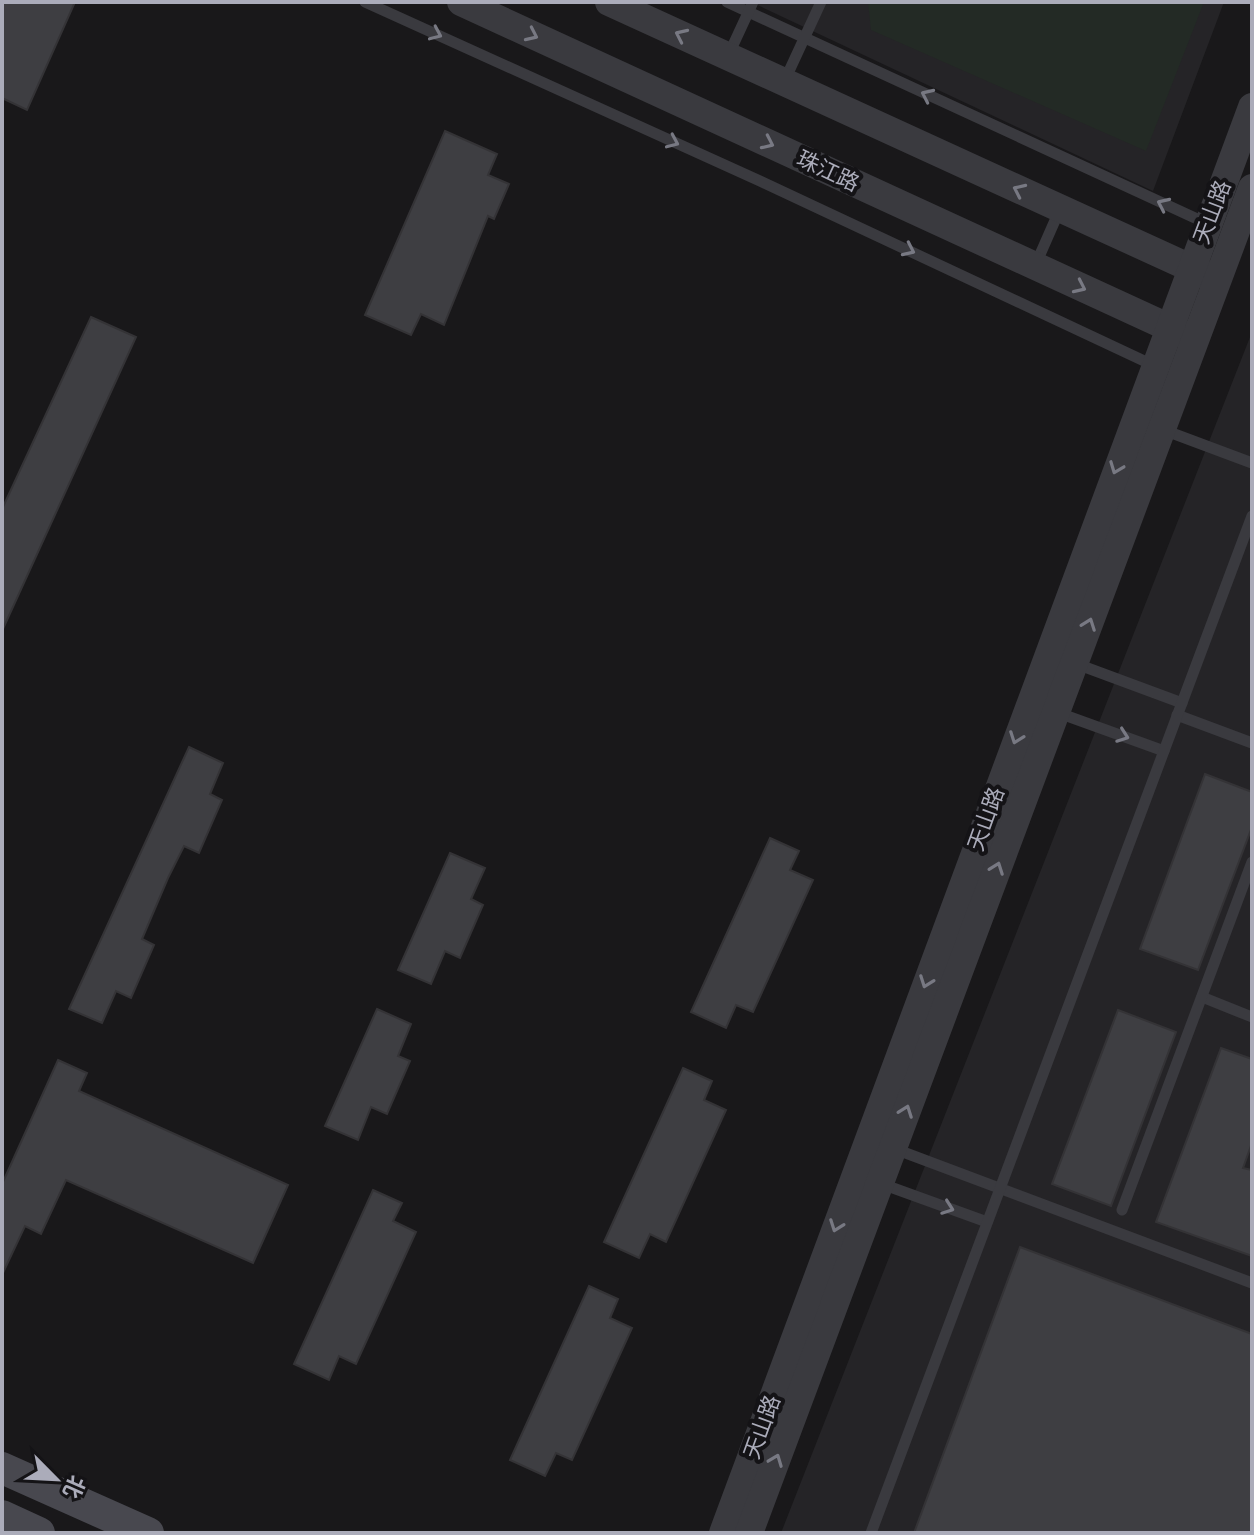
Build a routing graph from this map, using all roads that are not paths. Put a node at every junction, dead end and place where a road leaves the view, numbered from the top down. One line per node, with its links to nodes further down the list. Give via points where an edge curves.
1 (365, 2): 19 (lane, one-way to 19)
2 (461, 2): 14 (street, 珠江路, one-way to 14)
3 (609, 2): 8 (street, one-way to 3)
4 (727, 2): 6 (lane)
5 (821, 2): 7 (lane)
6 (750, 7): 7 (lane); 8 (lane)
7 (805, 38): 9 (lane); 12 (lane, one-way to 7)
8 (727, 56): 9 (street)
9 (784, 82): 11 (street, one-way to 9)
10 (1252, 107): 12 (street, 天山路)
11 (1060, 209): 14 (lane); 15 (street)
12 (1212, 213): 13 (lane); 13 (lane); 15 (street, 天山路)
13 (1245, 213): 16 (street, 天山路)
14 (1035, 266): 17 (street, 珠江路, one-way to 17)
15 (1191, 269): 16 (street); 17 (street, 天山路)
16 (1217, 281): 18 (street, 天山路)
17 (1169, 327): 18 (street, 珠江路); 19 (street, 天山路)
18 (1195, 340): 20 (street, 天山路)
19 (1154, 366): 20 (lane); 21 (street, 天山路)
20 (1181, 378): 22 (street, 天山路)
21 (1134, 419): 22 (lane); 25 (street, 天山路, one-way to 25)
22 (1161, 429): 23 (lane); 26 (street, 天山路, one-way to 22)
23 (1252, 463)
24 (1252, 516): 28 (lane)
25 (1047, 652): 26 (lane); 27 (street, 天山路)
26 (1074, 663): 28 (lane); 29 (street, 天山路)
27 (1029, 702): 29 (lane); 35 (street, 天山路, one-way to 35)
28 (1180, 709): 30 (lane); 31 (lane)
29 (1056, 712): 31 (lane, one-way to 31); 35 (street, 天山路, one-way to 29)
30 (1252, 743)
31 (1164, 751): 37 (lane)
32 (1252, 862): 33 (lane)
33 (1202, 997): 34 (lane); 38 (lane)
34 (1252, 1017)
35 (880, 1144): 36 (street, 天山路); 37 (lane)
36 (867, 1179): 39 (lane, one-way to 39); 45 (street, 天山路, one-way to 45); 46 (street, 天山路, one-way to 36)
37 (1000, 1187): 39 (lane); 40 (lane)
38 (1122, 1210)
39 (987, 1222): 47 (lane)
40 (1252, 1283)
41 (2, 1468): 44 (main road)
42 (2, 1516): 43 (main road)
43 (39, 1533)
44 (148, 1533)
45 (723, 1533)
46 (749, 1533)
47 (871, 1533)

